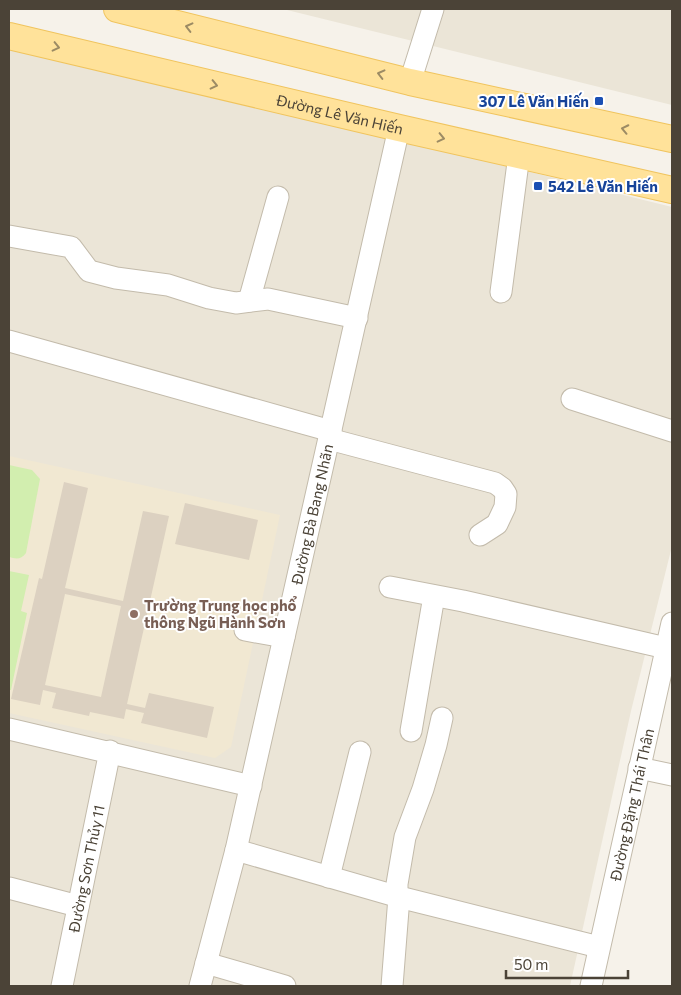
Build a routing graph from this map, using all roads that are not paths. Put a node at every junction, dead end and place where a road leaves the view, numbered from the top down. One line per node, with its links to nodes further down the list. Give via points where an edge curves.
1 (117, 9): 4 (main road, one-way to 1)
2 (433, 9): 4 (street)
3 (9, 36): 5 (main road, Đường Lê Văn Hiến, one-way to 5)
4 (410, 82): 6 (main road, one-way to 4)
5 (399, 128): 7 (main road, Đường Lê Văn Hiến, one-way to 7); 13 (street, Đường Bà Bang Nhãn)
6 (672, 139)
7 (519, 155): 8 (main road, Đường Lê Văn Hiến); 11 (street)
8 (672, 190)
9 (278, 197): 12 (street)
10 (9, 236): 12 (street, via 71,247 89,271 236,303)
11 (501, 292)
12 (249, 302): 13 (street, via 268,299)
13 (356, 318): 17 (street, Đường Bà Bang Nhãn)
14 (9, 341): 17 (street)
15 (572, 399): 16 (street)
16 (672, 430)
17 (330, 435): 18 (street, via 496,483 506,494 505,507 497,524); 23 (street, Đường Bà Bang Nhãn)
18 (480, 535)
19 (390, 588): 20 (street)
20 (434, 596): 24 (street, via 464,601); 27 (street)
21 (672, 623): 24 (street, Đường Đặng Thái Thân)
22 (245, 630): 23 (street)
23 (284, 637): 32 (street, Đường Bà Bang Nhãn)
24 (667, 656): 30 (street, Đường Đặng Thái Thân)
25 (442, 718): 36 (street, via 423,789 405,837)
26 (9, 729): 28 (street)
27 (412, 731)
28 (110, 751): 32 (street); 37 (street, Đường Sơn Thủy 11)
29 (360, 752): 34 (street)
30 (639, 768): 31 (street); 38 (street, Đường Đặng Thái Thân)
31 (672, 775)
32 (251, 786): 33 (street, Đường Bà Bang Nhãn)
33 (236, 850): 34 (street); 39 (street, Đường Bà Bang Nhãn)
34 (329, 877): 36 (street)
35 (9, 888): 37 (street)
36 (398, 897): 38 (street); 43 (street)
37 (78, 906): 40 (street, Đường Sơn Thủy 11)
38 (599, 947): 44 (street, Đường Đặng Thái Thân)
39 (206, 963): 41 (street, Đường Bà Bang Nhãn); 42 (street)
40 (62, 986)
41 (200, 986)
42 (285, 986)
43 (392, 986)
44 (591, 986)

